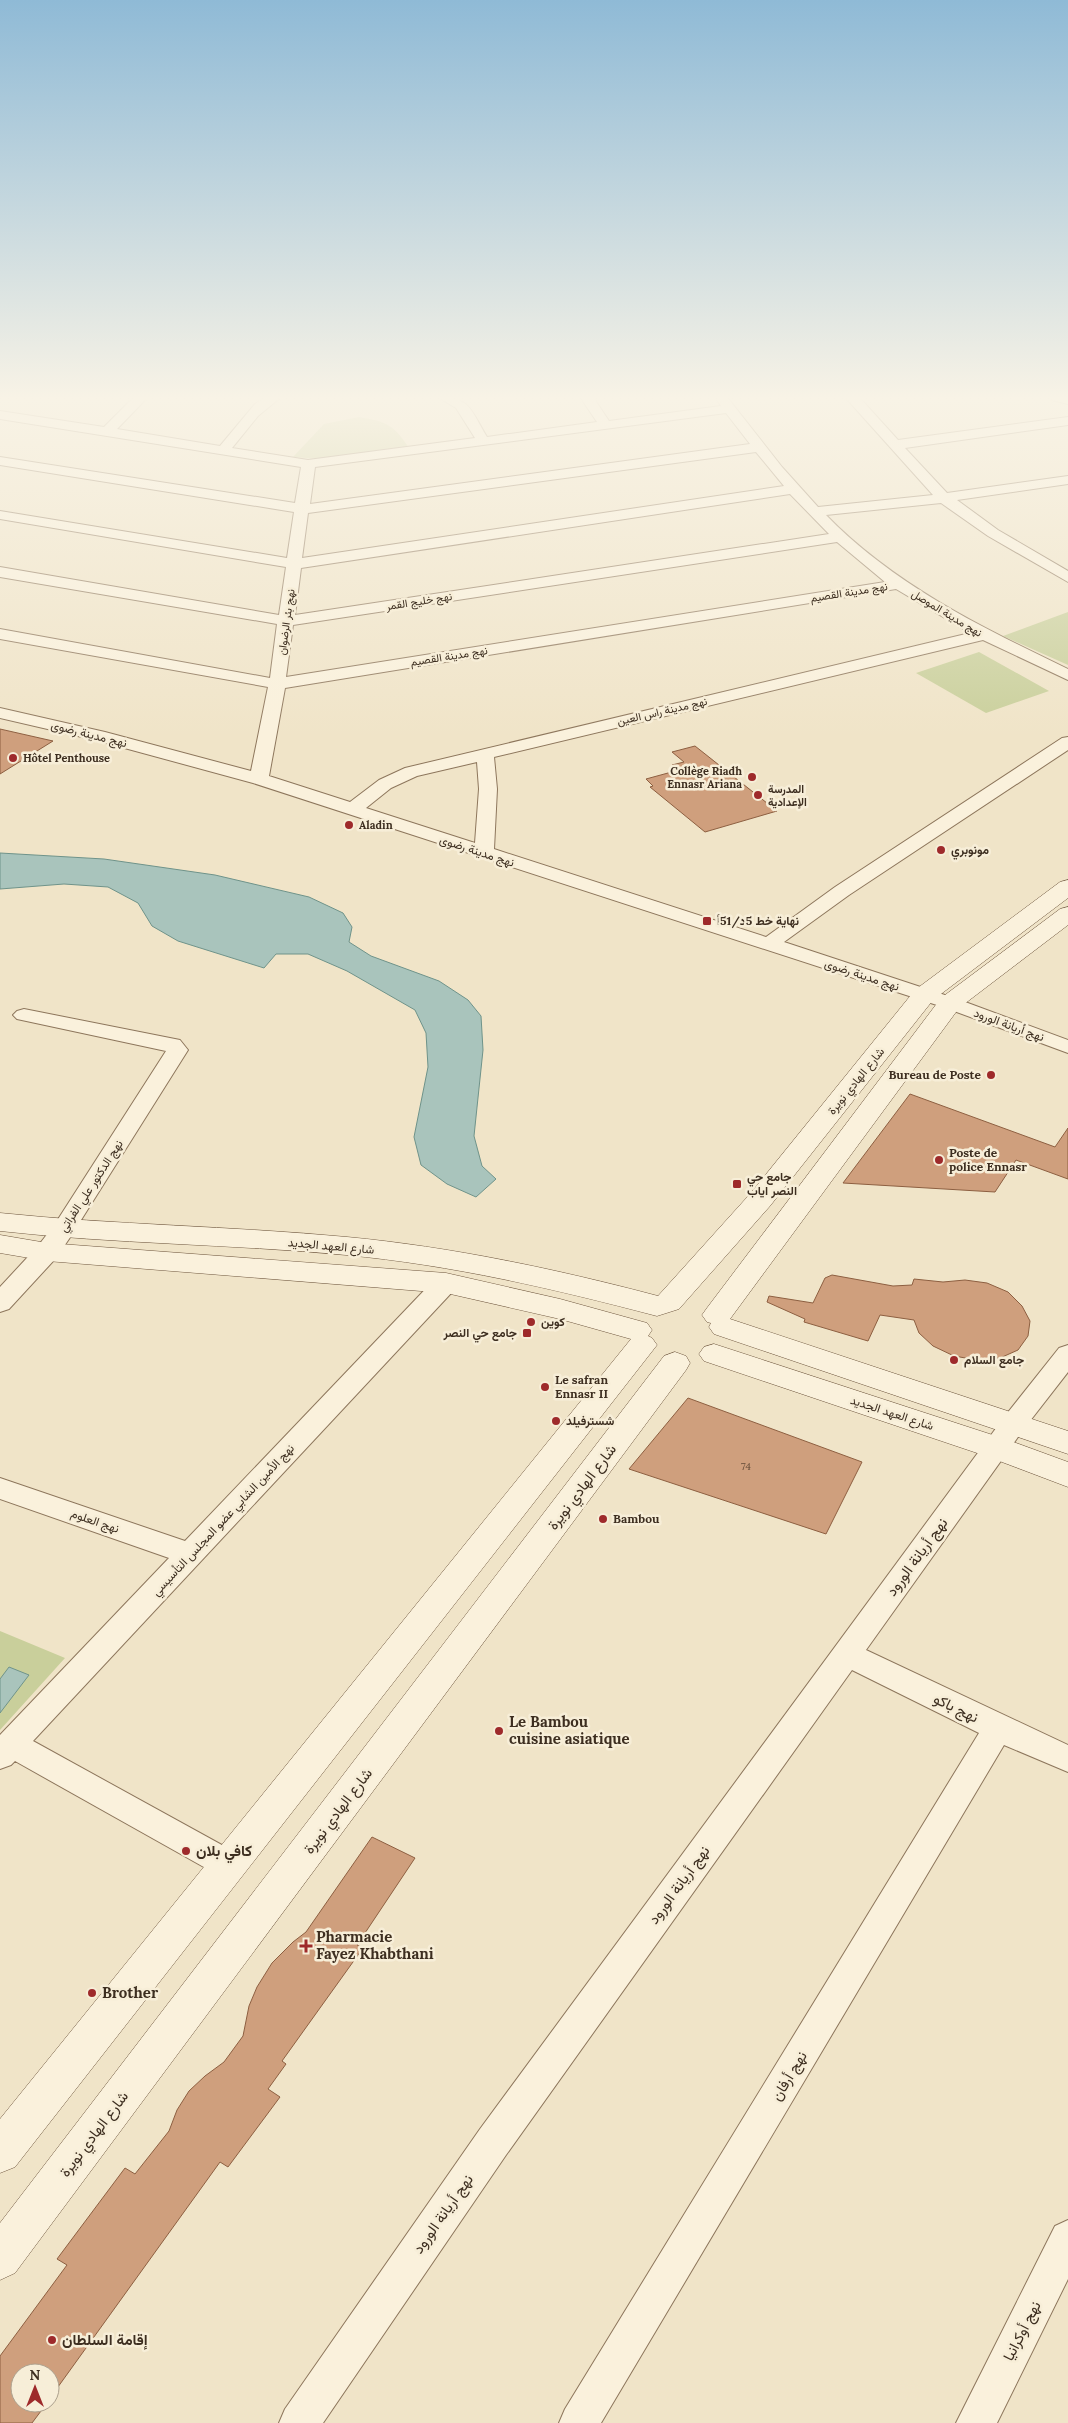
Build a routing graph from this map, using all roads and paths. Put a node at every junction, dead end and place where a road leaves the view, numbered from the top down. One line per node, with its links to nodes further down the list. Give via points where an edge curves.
1 (303, 510): 8 (street, نهج بئر الرضوان)
2 (652, 510): 8 (street)
3 (833, 510): 5 (street)
4 (961, 510): 10 (street)
5 (815, 512): 7 (street, نهج مدينة الموصل)
6 (0, 515): 8 (street)
7 (840, 537): 11 (street, نهج مدينة الموصل); 12 (street, نهج خليج القمر)
8 (294, 564): 12 (street, نهج بئر الرضوان)
9 (0, 572): 12 (street, نهج خليج القمر)
10 (1068, 577)
11 (899, 584): 14 (street, نهج مدينة الموصل); 16 (street, نهج مدينة القصيم)
12 (286, 621): 16 (street, نهج بئر الرضوان)
13 (0, 634): 16 (street, نهج مدينة القصيم)
14 (983, 635): 15 (street, نهج مدينة الموصل); 19 (street, نهج مدينة راس العين)
15 (1068, 675)
16 (277, 684): 20 (street, نهج بئر الرضوان)
17 (0, 714): 20 (street, نهج مدينة رضوى, via 99,736)
18 (1068, 742): 25 (street, via 842,891)
19 (484, 754): 21 (street, نهج مدينة راس العين, via 398,777); 22 (street, via 488,788)
20 (259, 779): 21 (street, نهج مدينة رضوى)
21 (352, 810): 22 (street, نهج مدينة رضوى)
22 (484, 853): 25 (street, نهج مدينة رضوى)
23 (1068, 887): 26 (main road, شارع الهادي نويرة)
24 (1068, 914): 27 (main road)
25 (767, 945): 26 (street, نهج مدينة رضوى)
26 (924, 995): 27 (street, نهج مدينة رضوى); 36 (main road, شارع الهادي نويرة, via 760,1200)
27 (950, 1003): 29 (street, نهج أريانة الورود); 37 (main road)
28 (24, 1015): 31 (street, نهج الدكتور علي الفراتي, via 172,1045 177,1050)
29 (1068, 1046)
30 (0, 1222): 31 (main road, شارع العهد الجديد)
31 (63, 1230): 33 (street, نهج الدكتور علي الفراتي); 36 (main road, شارع العهد الجديد, via 348,1246 458,1262)
32 (0, 1244): 33 (main road)
33 (47, 1252): 34 (main road); 35 (street, نهج الدكتور علي الفراتي)
34 (446, 1283): 38 (main road, via 560,1309); 45 (street, نهج الأمين الشابي عضو المجلس التأسيسي)
35 (0, 1303)
36 (663, 1304): 37 (main road, via 700,1306); 38 (main road, via 643,1316)
37 (718, 1332): 40 (main road, via 696,1362); 41 (main road, شارع العهد الجديد)
38 (640, 1338): 40 (main road, via 656,1356); 50 (main road)
39 (1068, 1354): 41 (street, نهج أريانة الورود)
40 (675, 1363): 53 (main road, شارع الهادي نويرة)
41 (1006, 1435): 42 (main road, شارع العهد الجديد); 43 (main road, شارع العهد الجديد); 46 (street, نهج أريانة الورود)
42 (1068, 1443)
43 (1068, 1475)
44 (0, 1488): 45 (street, نهج العلوم)
45 (190, 1554): 48 (street, نهج الأمين الشابي عضو المجلس التأسيسي)
46 (846, 1654): 47 (street, نهج باكو); 54 (street, نهج أريانة الورود, via 493,2142)
47 (998, 1728): 49 (street, نهج باكو); 55 (street, نهج أرفان)
48 (6, 1750): 50 (street)
49 (1068, 1759)
50 (229, 1865): 51 (main road)
51 (0, 2152)
52 (1068, 2239): 56 (street, نهج أوكرانيا)
53 (0, 2258)
54 (300, 2423)
55 (579, 2423)
56 (976, 2423)

